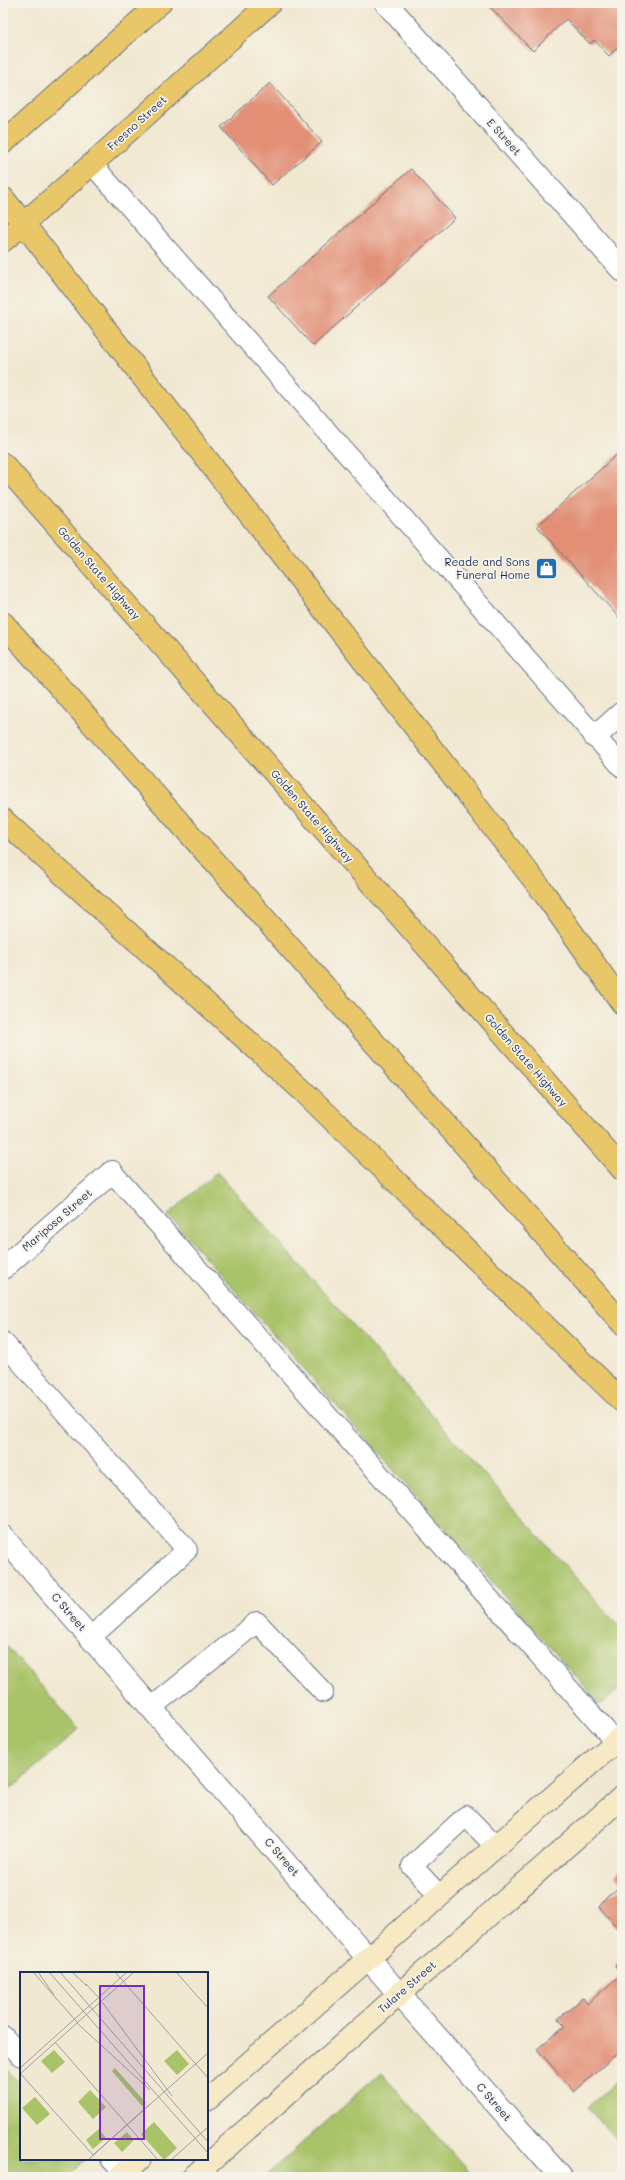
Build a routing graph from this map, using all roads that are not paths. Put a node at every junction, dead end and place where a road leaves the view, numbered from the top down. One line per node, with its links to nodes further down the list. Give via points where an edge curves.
1 (160, 3): 4 (main road)
2 (270, 3): 5 (main road, Fresno Street)
3 (386, 3): 9 (street, E Street)
4 (3, 143)
5 (92, 164): 7 (main road, Fresno Street); 13 (lane)
6 (3, 198): 7 (main road)
7 (23, 223): 8 (main road, Fresno Street); 16 (main road, via 544,893)
8 (3, 241)
9 (622, 270)
10 (3, 464): 17 (main road, Golden State Highway)
11 (3, 623): 20 (main road)
12 (622, 713): 13 (street)
13 (595, 737): 14 (lane)
14 (622, 767)
15 (3, 820): 22 (main road, via 302,1090)
16 (622, 1003)
17 (622, 1169)
18 (112, 1172): 19 (street, Mariposa Street); 27 (lane)
19 (3, 1268)
20 (622, 1323)
21 (3, 1342): 24 (lane, via 186,1550)
22 (622, 1401)
23 (3, 1536): 24 (street, C Street)
24 (91, 1637): 26 (street, C Street)
25 (323, 1692): 26 (lane, via 257,1622)
26 (152, 1707): 31 (street, C Street)
27 (619, 1739): 29 (main road)
28 (622, 1797): 32 (main road, Tulare Street)
29 (496, 1847): 30 (main road); 30 (lane, via 466,1816 412,1866)
30 (440, 1896): 31 (main road)
31 (369, 1958): 32 (street, C Street); 35 (main road)
32 (399, 1994): 38 (main road, Tulare Street); 39 (street, C Street)
33 (3, 2036): 34 (lane)
34 (20, 2055)
35 (208, 2099)
36 (138, 2160): 37 (main road)
37 (118, 2170)
38 (193, 2177)
39 (561, 2177)

